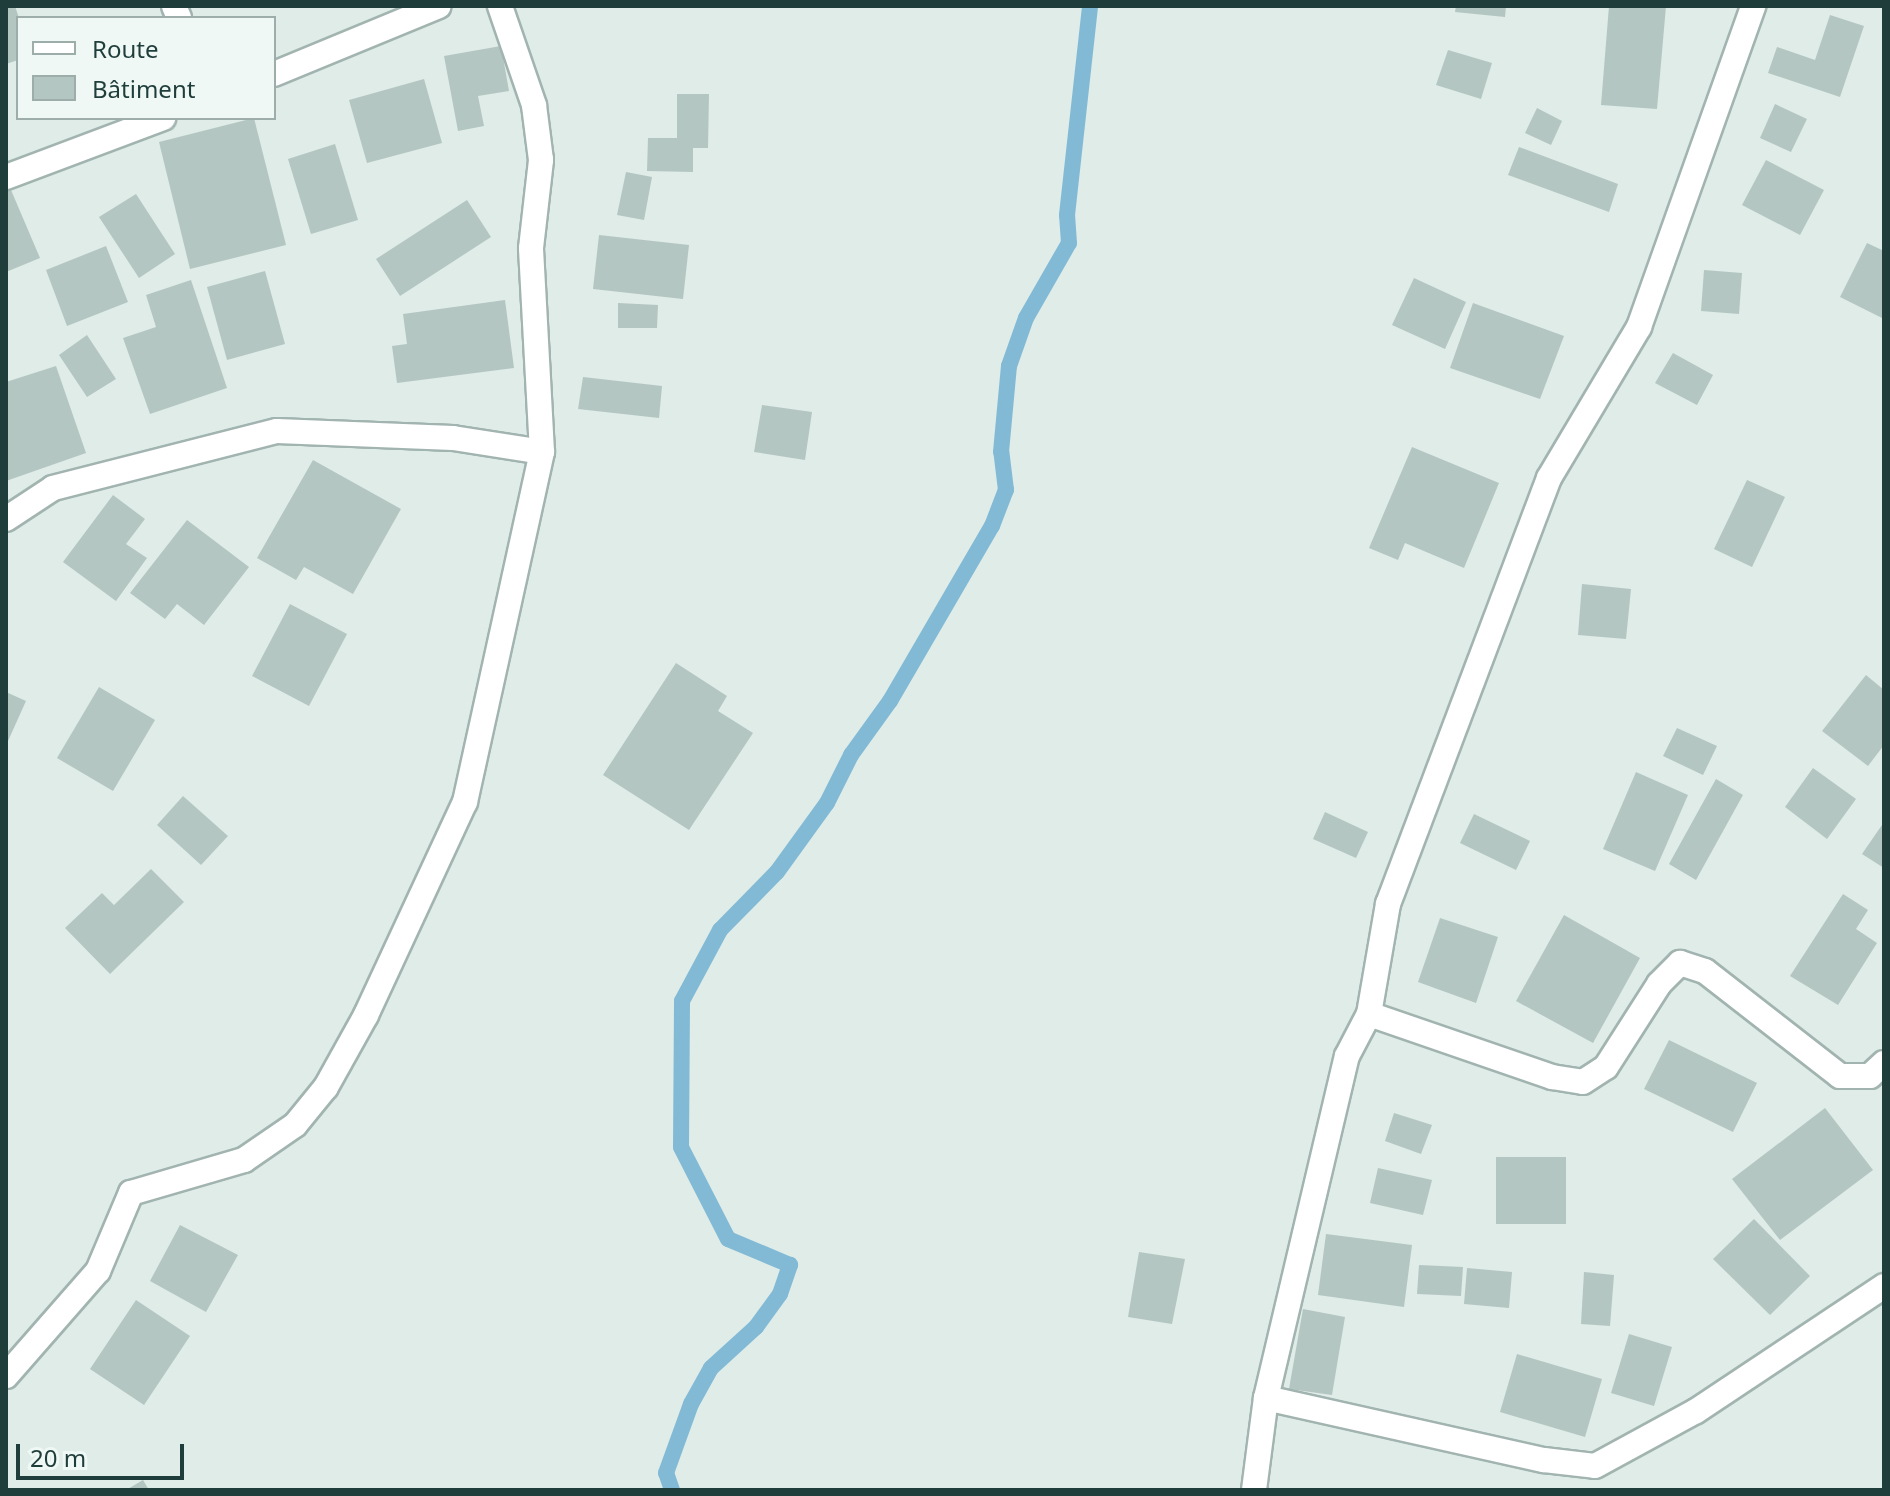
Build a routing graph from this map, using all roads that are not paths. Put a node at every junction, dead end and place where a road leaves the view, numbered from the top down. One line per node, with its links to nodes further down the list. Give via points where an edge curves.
1 (439, 6): 4 (street)
2 (500, 6): 7 (street, via 534,105 541,160 531,248)
3 (1753, 6): 9 (street, via 1639,327 1543,493 1388,904)
4 (276, 73)
5 (158, 120): 6 (street)
6 (6, 177)
7 (542, 452): 8 (street, via 453,438 277,431 53,488); 12 (street, via 465,802 366,1015 326,1087 295,1125 244,1160 131,1193 98,1271)
8 (6, 519)
9 (1369, 1014): 10 (street, via 1552,1077 1583,1082 1606,1067 1659,984 1680,963 1705,971 1840,1076 1870,1076); 13 (street, via 1347,1056)
10 (1884, 1063)
11 (1884, 1286): 13 (street, via 1696,1411 1595,1466 1544,1460)
12 (6, 1376)
13 (1266, 1398): 14 (street)
14 (1254, 1490)

